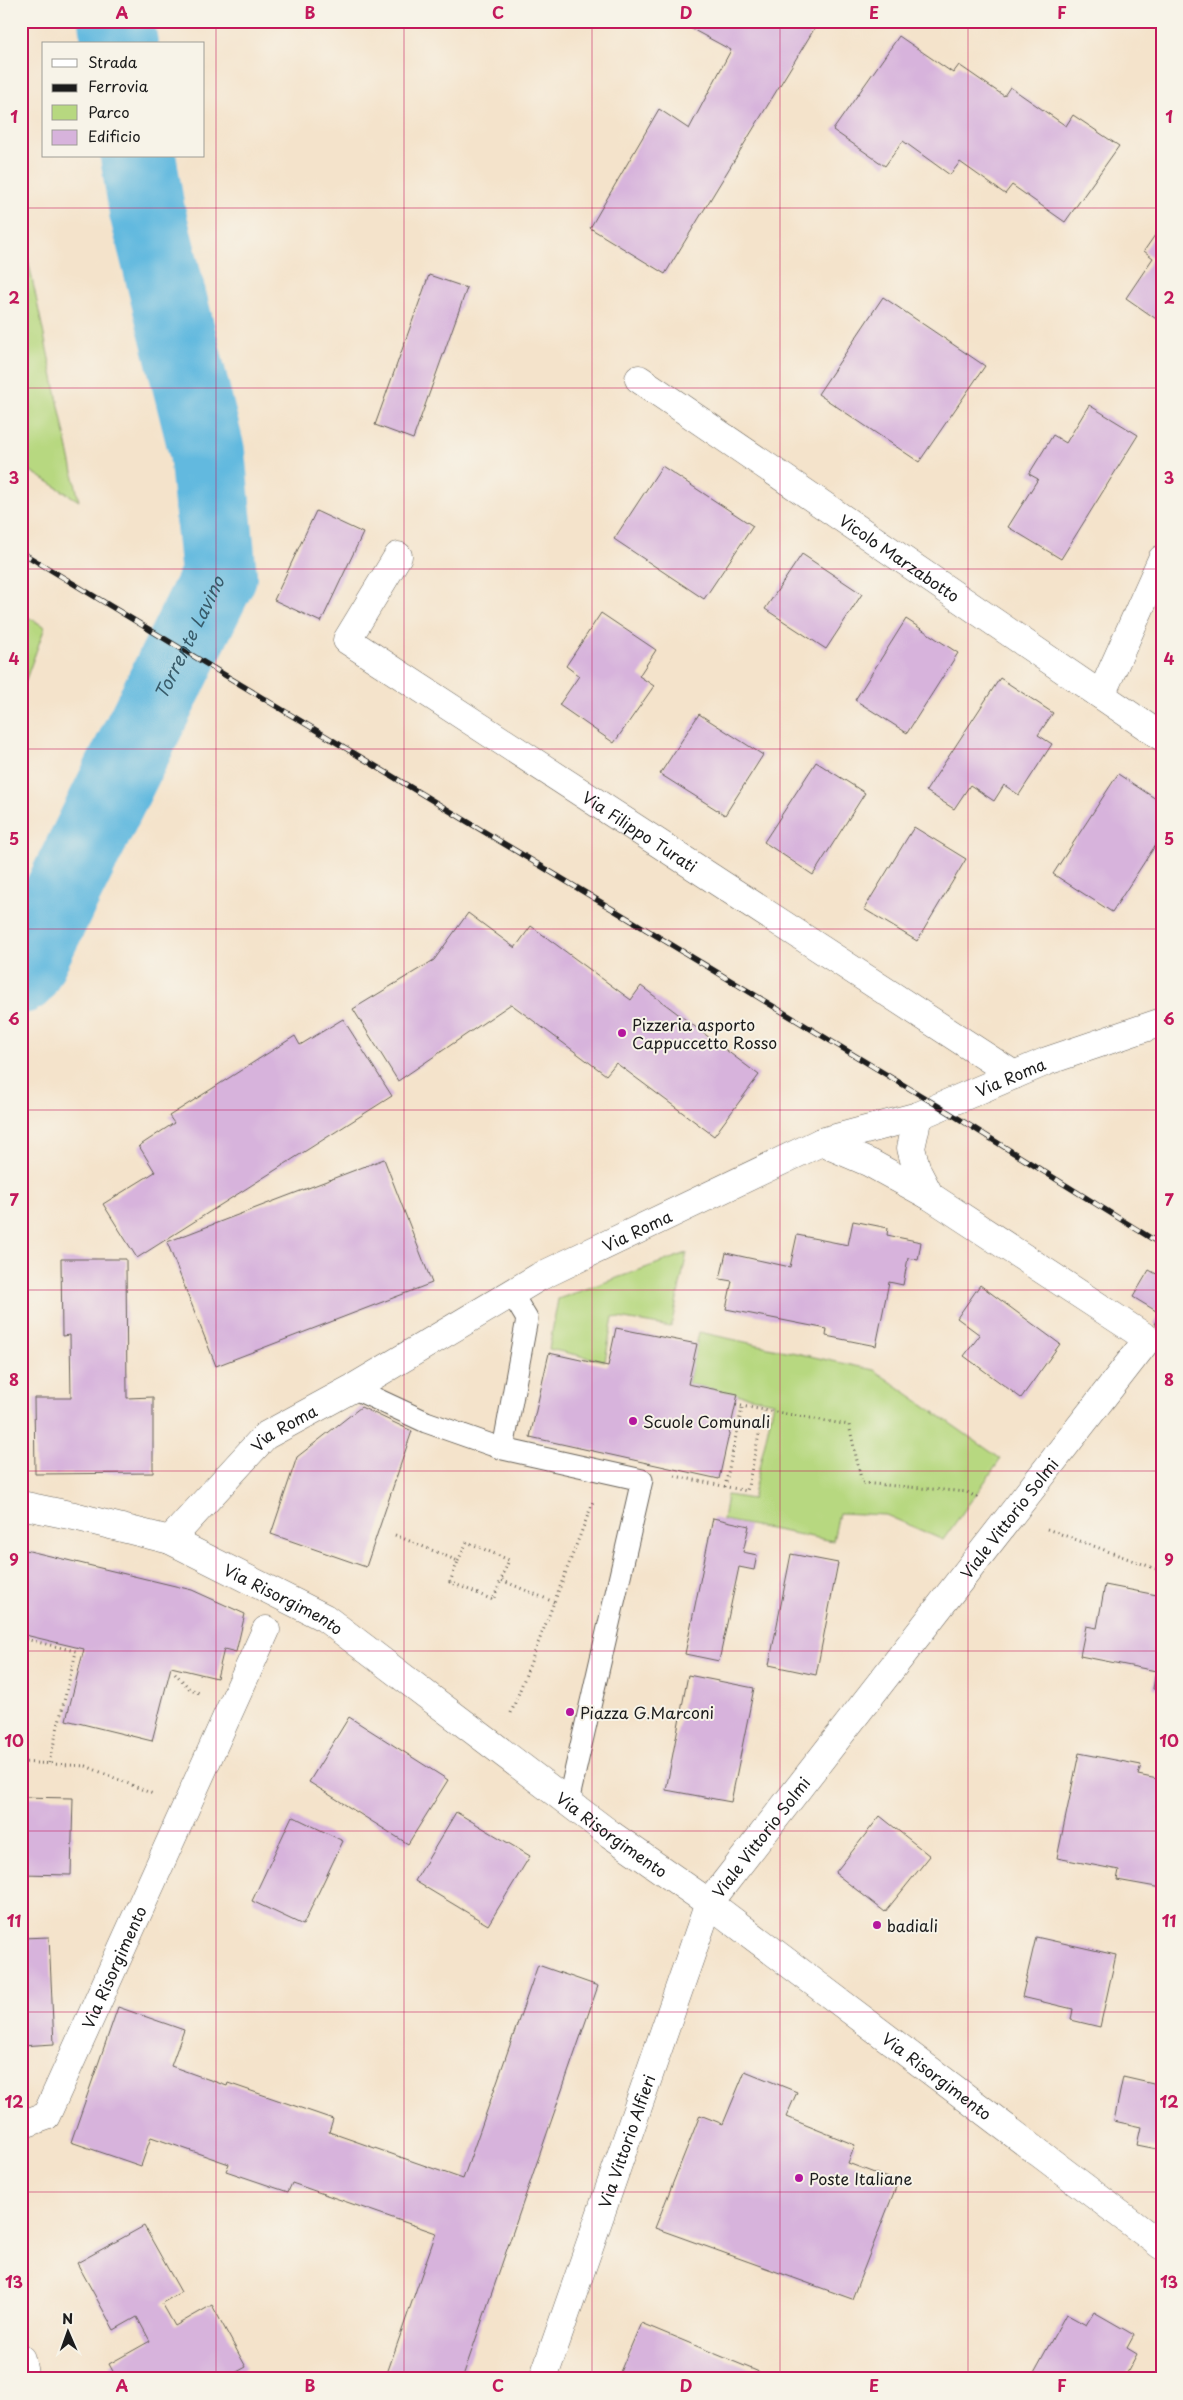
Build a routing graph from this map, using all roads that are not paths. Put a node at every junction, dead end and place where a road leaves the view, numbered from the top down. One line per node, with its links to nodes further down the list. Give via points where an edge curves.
1 (639, 379): 4 (street, Vicolo Marzabotto)
2 (398, 556): 7 (street, Via Filippo Turati, via 347,640)
3 (1162, 559): 4 (street)
4 (1101, 695): 5 (street, Vicolo Marzabotto)
5 (1162, 737)
6 (1162, 1022): 7 (street, Via Roma, via 1047,1061)
7 (1014, 1076): 8 (street, Via Roma)
8 (918, 1116): 9 (street, Via Roma); 10 (street, Viale Vittorio Solmi, via 911,1148 917,1171)
9 (821, 1142): 10 (street, Viale Vittorio Solmi, via 870,1163); 11 (street, Via Roma, via 539,1277)
10 (930, 1196): 18 (street, Viale Vittorio Solmi, via 1148,1339)
11 (512, 1294): 12 (street, Via Roma); 13 (lane, via 527,1319)
12 (353, 1388): 13 (lane, via 426,1422); 15 (street, Via Roma, via 265,1436)
13 (503, 1448): 17 (lane, via 642,1480)
14 (21, 1505): 15 (street, Via Risorgimento)
15 (170, 1540): 17 (street, Via Risorgimento, via 325,1618)
16 (266, 1630): 19 (street, Via Risorgimento, via 46,2116)
17 (568, 1802): 18 (street, Via Risorgimento)
18 (709, 1903): 20 (street, Via Risorgimento); 23 (street, Via Vittorio Alfieri)
19 (21, 2124)
20 (1162, 2246)
21 (21, 2359): 22 (street)
22 (25, 2379)
23 (543, 2379)

